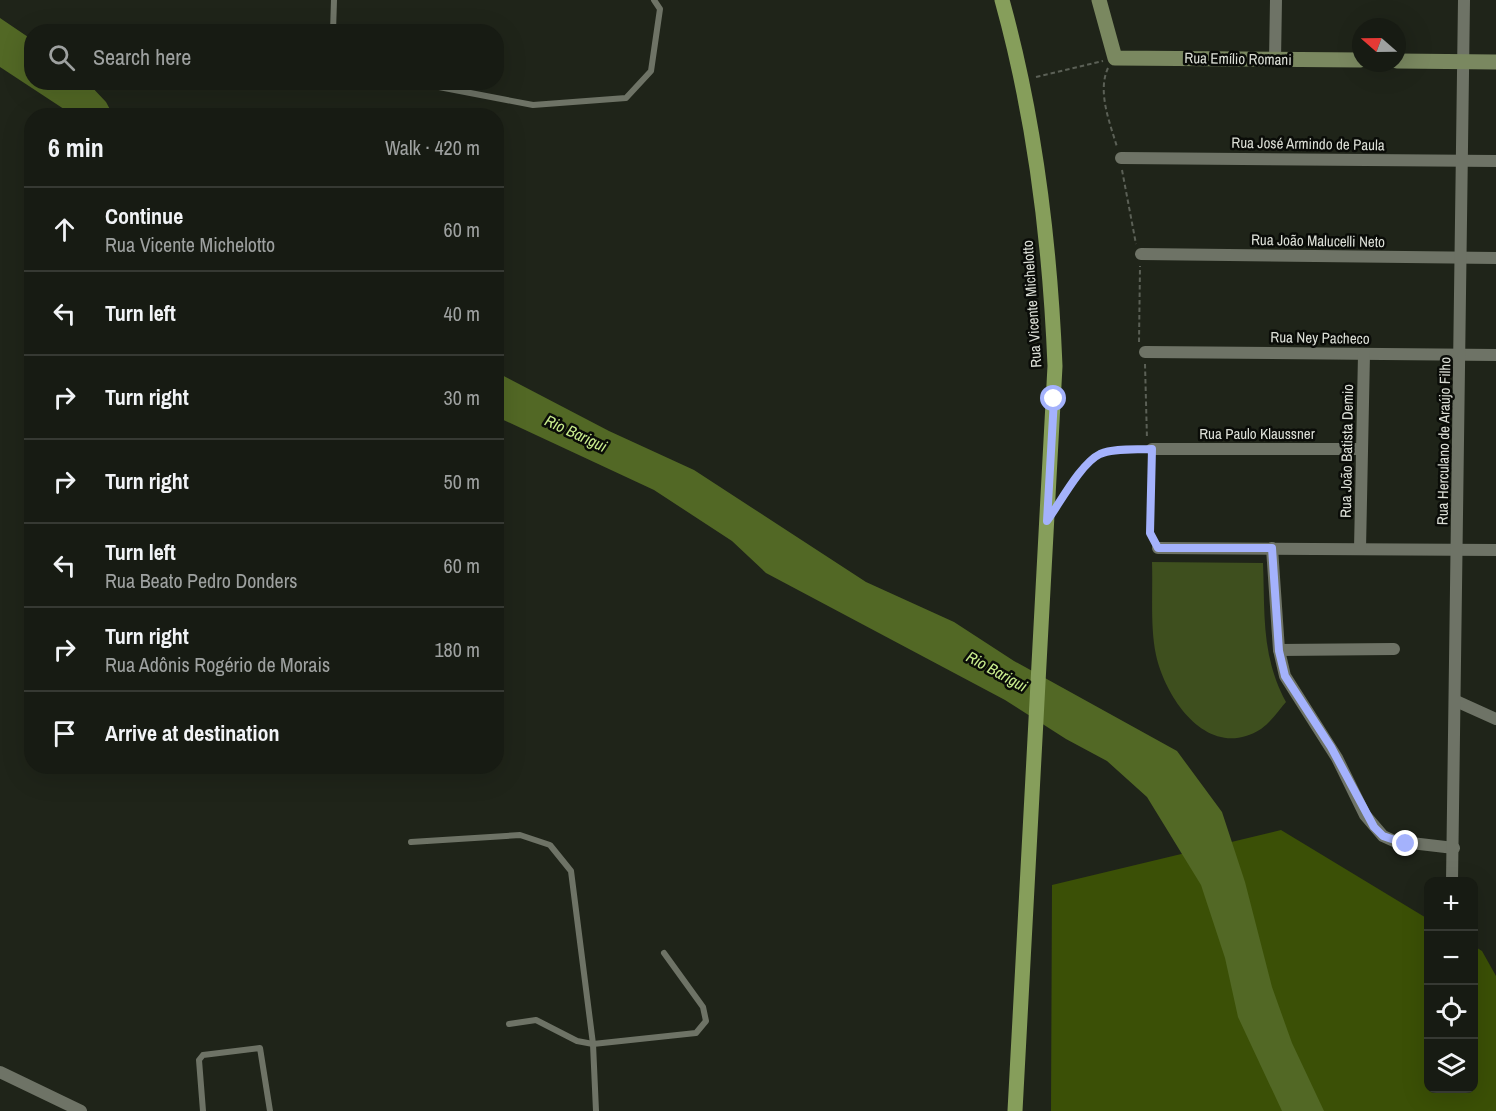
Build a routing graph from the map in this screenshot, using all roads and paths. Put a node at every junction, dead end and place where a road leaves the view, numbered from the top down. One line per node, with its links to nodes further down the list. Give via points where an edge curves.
1 (334, 0): 7 (lane)
2 (654, 0): 15 (lane, via 660,9 651,71 626,98 533,105)
3 (1002, 0): 14 (main road, Rua Vicente Michelotto)
4 (1099, 0): 8 (street)
5 (1276, 0): 9 (street)
6 (1464, 0): 12 (street, Rua Herculano de Araújo Filho)
7 (333, 24)
8 (1115, 58): 9 (street, Rua Emílio Romani); 14 (path); 16 (path, via 1104,84 1105,103)
9 (1275, 60): 10 (street, Rua Emílio Romani)
10 (1352, 60)
11 (1406, 61): 12 (street)
12 (1464, 62): 13 (street); 17 (street, Rua Herculano de Araújo Filho)
13 (1496, 62)
14 (1022, 80): 28 (main road, Rua Vicente Michelotto, via 1038,172 1054,330)
15 (455, 90)
16 (1120, 158): 17 (street, Rua José Armindo de Paula); 19 (path, via 1132,230)
17 (1462, 161): 18 (street, Rua José Armindo de Paula); 20 (street, Rua Herculano de Araújo Filho)
18 (1496, 161)
19 (1141, 254): 20 (street, Rua João Malucelli Neto); 22 (path, via 1139,338)
20 (1461, 258): 21 (street, Rua João Malucelli Neto); 24 (street, Rua Herculano de Araújo Filho)
21 (1496, 258)
22 (1144, 352): 23 (street, Rua Ney Pacheco); 26 (path, via 1146,436)
23 (1364, 354): 24 (street, Rua Ney Pacheco); 27 (street, Rua João Batista Demio)
24 (1460, 355): 25 (street, Rua Ney Pacheco); 32 (street, Rua Herculano de Araújo Filho)
25 (1496, 355)
26 (1152, 449): 27 (street, Rua Paulo Klaussner); 28 (path, via 1097,455); 29 (path, via 1150,533)
27 (1362, 449): 31 (street, Rua João Batista Demio)
28 (1047, 521): 45 (main road, Rua Vicente Michelotto)
29 (1158, 548): 30 (street)
30 (1272, 548): 31 (street); 35 (street)
31 (1360, 549): 32 (street)
32 (1458, 549): 33 (street); 36 (street, Rua Herculano de Araújo Filho)
33 (1496, 550)
34 (1394, 649): 35 (street)
35 (1279, 651): 39 (street, via 1290,687 1331,747 1374,827 1394,841)
36 (1456, 701): 37 (street); 39 (street, Rua Herculano de Araújo Filho)
37 (1496, 719)
38 (411, 842): 43 (lane, via 520,836 550,845 571,871)
39 (1454, 848): 40 (street, Rua Herculano de Araújo Filho)
40 (1452, 877)
41 (664, 953): 43 (lane, via 703,1008 706,1021 696,1033)
42 (509, 1024): 43 (lane, via 536,1020 577,1041)
43 (593, 1044): 49 (lane)
44 (0, 1072): 46 (street)
45 (1015, 1104): 50 (main road)
46 (81, 1111)
47 (203, 1111): 48 (lane, via 199,1060 203,1055 260,1048)
48 (270, 1111)
49 (596, 1111)
50 (1006, 1111)

